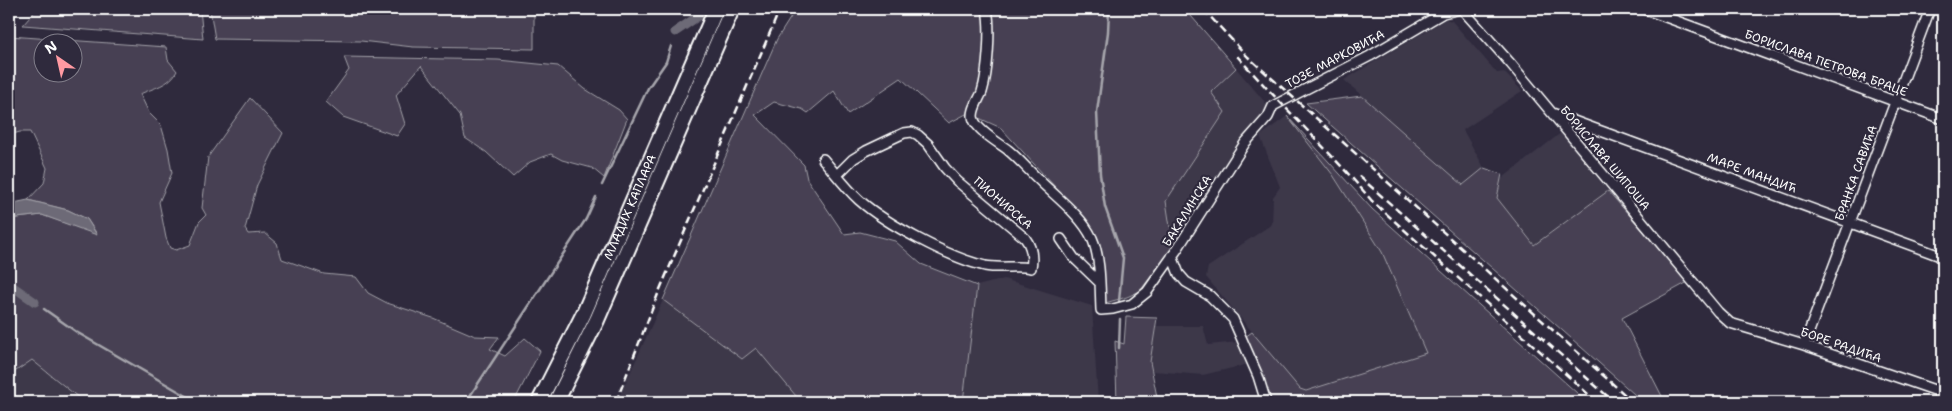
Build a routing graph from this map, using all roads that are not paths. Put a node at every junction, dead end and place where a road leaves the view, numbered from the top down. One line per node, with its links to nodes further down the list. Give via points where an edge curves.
1 (716, 9): 22 (highway, МЛАДИХ КАПЛАРА, via 584,313)
2 (732, 9): 23 (highway, МЛАДИХ КАПЛАРА, via 597,320)
3 (988, 9): 18 (street, via 990,27 984,85 973,119 1084,226 1095,248)
4 (1462, 9): 7 (street, ТОЗЕ МАРКОВИЋА); 10 (street, БОРИСЛАВА ШИПОША)
5 (1644, 9): 8 (street, БОРИСЛАВА ПЕТРОВА БРАЦЕ)
6 (1930, 9): 8 (street, БРАНКА САВИЋА)
7 (1441, 11): 9 (street, ТОЗЕ МАРКОВИЋА, via 1370,56)
8 (1895, 102): 11 (street, БОРИСЛАВА ПЕТРОВА БРАЦЕ); 14 (street, БРАНКА САВИЋА)
9 (1273, 106): 16 (street, БАКАЛИНСКА, via 1268,117 1245,143)
10 (1552, 113): 14 (street, МАРЕ МАНДИЋ); 19 (street, БОРИСЛАВА ШИПОША)
11 (1943, 120)
12 (823, 160): 13 (street, ПИОНИРСКА)
13 (837, 175): 13 (street, ПИОНИРСКА, via 866,151 912,132 928,144 957,181 1024,238 1031,252 1031,268 988,266 948,253 891,222 860,200)
14 (1851, 223): 17 (street, МАРЕ МАНДИЋ); 20 (street, БРАНКА САВИЋА)
15 (1061, 239): 18 (street, via 1074,258)
16 (1172, 256): 18 (street, via 1146,292 1132,304 1101,310); 24 (street, БАКАЛИНСКА, via 1186,282 1210,296 1233,319)
17 (1943, 258)
18 (1100, 283)
19 (1730, 324): 20 (street, БОРЕ РАДИЋА)
20 (1804, 345): 21 (street, БОРЕ РАДИЋА)
21 (1943, 393)
22 (539, 402)
23 (556, 402)
24 (1266, 402)

